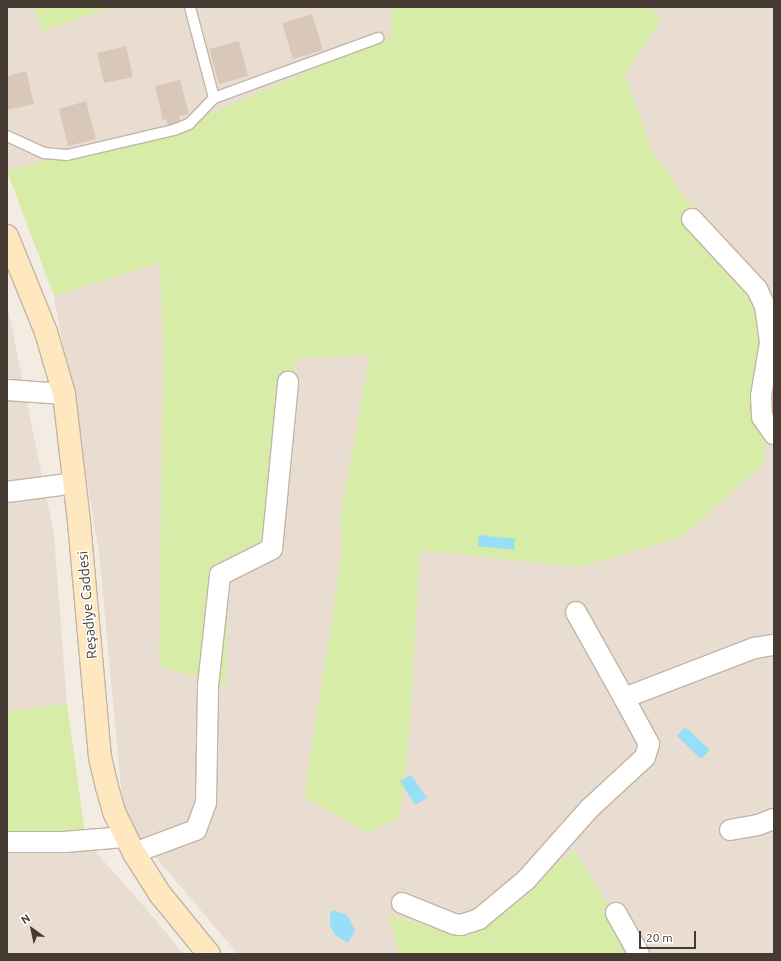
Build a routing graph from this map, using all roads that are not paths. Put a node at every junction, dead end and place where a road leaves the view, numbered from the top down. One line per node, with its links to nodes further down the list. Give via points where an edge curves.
1 (190, 7): 3 (lane)
2 (378, 38): 3 (lane)
3 (214, 98): 4 (lane, via 189,124 174,130 66,154 44,153)
4 (7, 136)
5 (692, 219): 7 (street, via 757,289 765,306)
6 (7, 236): 10 (street, Reşadiye Caddesi, via 46,332)
7 (772, 343): 11 (street, via 762,396 762,417)
8 (288, 382): 20 (street, via 272,549 220,575 208,686 206,802 196,830)
9 (7, 390): 10 (street)
10 (64, 394): 12 (street, Reşadiye Caddesi)
11 (774, 434)
12 (75, 484): 13 (street); 20 (street, Reşadiye Caddesi, via 100,757 114,812)
13 (7, 492)
14 (576, 612): 16 (street)
15 (774, 645): 16 (street, via 754,648)
16 (624, 698): 21 (street, via 649,744 648,752 590,808 526,880 479,919 461,925)
17 (774, 819): 18 (street)
18 (730, 830)
19 (7, 842): 20 (street)
20 (129, 845): 23 (street, Reşadiye Caddesi, via 160,894)
21 (402, 903)
22 (616, 913): 24 (street)
23 (209, 954)
24 (639, 954)

